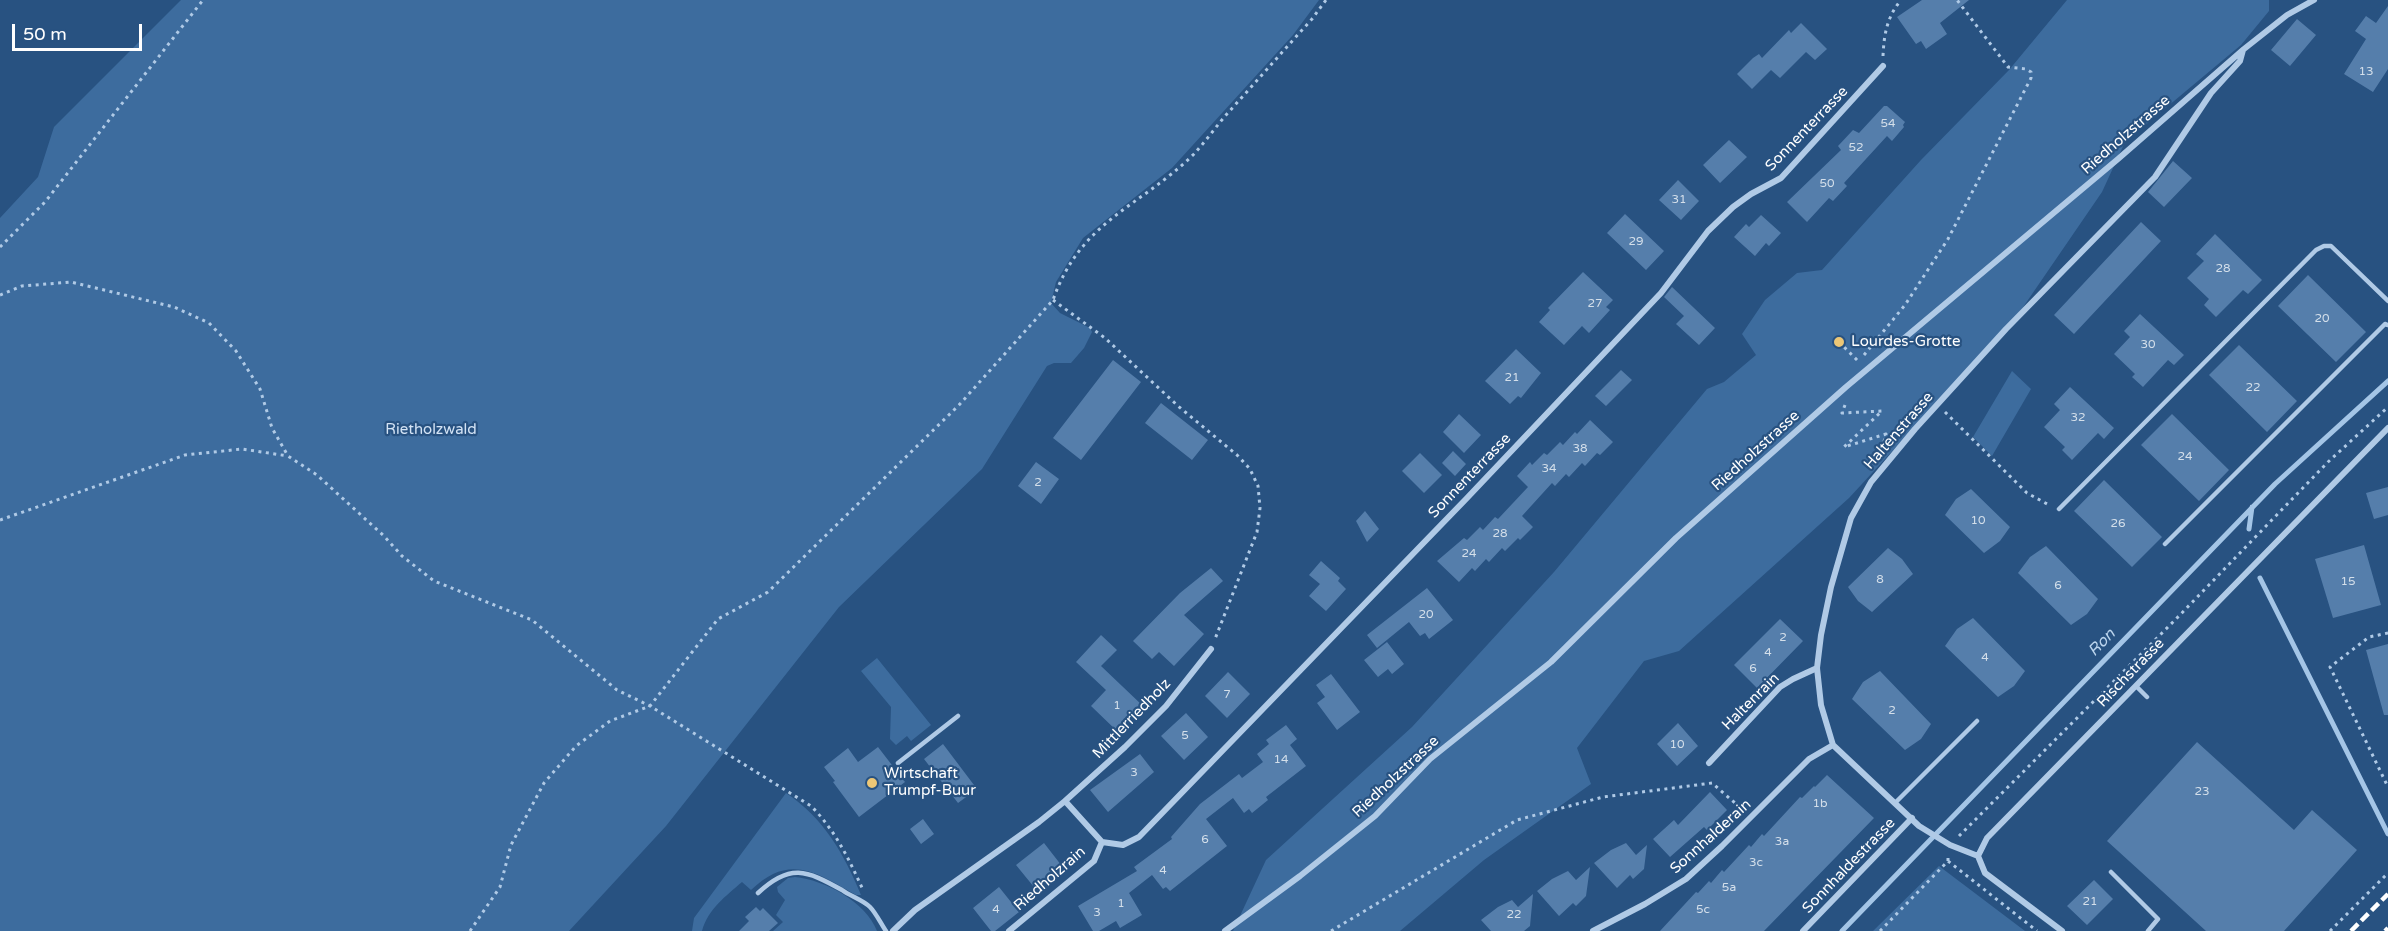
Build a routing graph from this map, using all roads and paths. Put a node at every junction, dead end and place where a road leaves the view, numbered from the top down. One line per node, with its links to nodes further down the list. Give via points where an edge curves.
1 (203, 0): 8 (path, via 45,202)
2 (1326, 0): 10 (path, via 1194,153 1102,224 1060,279)
3 (1901, 0): 7 (path, via 1890,13)
4 (1957, 0): 14 (path, via 2008,67 2026,69 2031,78 1948,239 1905,304)
5 (2314, 0): 6 (street, Riedholzstrasse)
6 (2244, 49): 15 (street, Riedholzstrasse); 17 (street, Haltenstrasse, via 2240,61 2211,93 2155,177)
7 (1883, 66): 41 (street, Sonnenterrasse, via 1781,178 1742,201 1708,231 1661,293 1139,837 1123,845)
8 (0, 246)
9 (0, 295): 21 (path, via 22,286 71,282 174,307 209,323 236,351 260,389 272,428)
10 (1053, 300): 26 (path, via 1097,332 1237,455 1258,486 1257,532); 30 (path, via 959,405 768,592 718,619)
11 (2388, 301): 22 (lane, via 2331,246 2316,249)
12 (2388, 324): 24 (lane)
13 (1839, 342): 14 (path)
14 (1858, 362): 15 (path)
15 (1856, 380): 53 (street, Riedholzstrasse, via 1676,538 1551,662 1430,759 1375,816)
16 (1846, 402): 20 (path, via 1842,413 1882,411 1844,447 1886,434)
17 (1938, 404): 22 (path, via 2027,493); 27 (street, Haltenstrasse, via 1871,482 1851,518 1831,587)
18 (2388, 407): 42 (path, via 2328,462)
19 (2388, 428): 28 (street, Rischstrasse)
20 (1880, 453)
21 (288, 456): 23 (path, via 242,449 185,455); 30 (path, via 317,475 434,581 532,620 617,690)
22 (2059, 509)
23 (0, 520)
24 (2165, 544)
25 (2388, 633): 36 (path, via 2369,637 2330,667)
26 (1211, 649): 37 (street, Mittlerriedholz, via 1166,706)
27 (1817, 668): 33 (street, Haltenstrasse, via 1821,705); 35 (street, Haltenrain, via 1780,687)
28 (2136, 686): 29 (lane); 43 (street, Rischstrasse, via 1988,838)
29 (2147, 697)
30 (650, 706): 48 (path, via 811,806 844,850); 49 (path, via 610,721 576,746 544,783 511,845 500,887)
31 (958, 716): 34 (lane)
32 (1977, 721): 38 (lane)
33 (1833, 745): 38 (street); 39 (street, Sonnhalderain, via 1809,759)
34 (898, 763)
35 (1709, 763)
36 (2388, 787)
37 (1065, 801): 41 (street); 51 (street, via 915,910)
38 (1895, 803): 40 (street)
39 (1751, 817): 54 (path, via 1712,783 1603,797 1517,820); 55 (street, Sonnhalderain, via 1686,879)
40 (1912, 818): 42 (street); 56 (street, Sonnhaldestrasse)
41 (1102, 842): 52 (street, Riedholzrain, via 1094,861)
42 (1950, 845): 43 (street); 44 (path)
43 (1978, 856): 59 (street, via 1985,873)
44 (1948, 861): 57 (path); 58 (path)
45 (2111, 872): 60 (lane, via 2158,920)
46 (2388, 873): 61 (path)
47 (758, 893): 48 (lane, via 773,878 797,872 831,884)
48 (872, 908): 50 (lane)
49 (470, 931)
50 (886, 931)
51 (893, 931)
52 (1009, 931)
53 (1225, 931)
54 (1331, 931)
55 (1593, 931)
56 (1803, 931)
57 (1880, 931)
58 (2037, 931)
59 (2062, 931)
60 (2148, 931)
61 (2330, 931)

